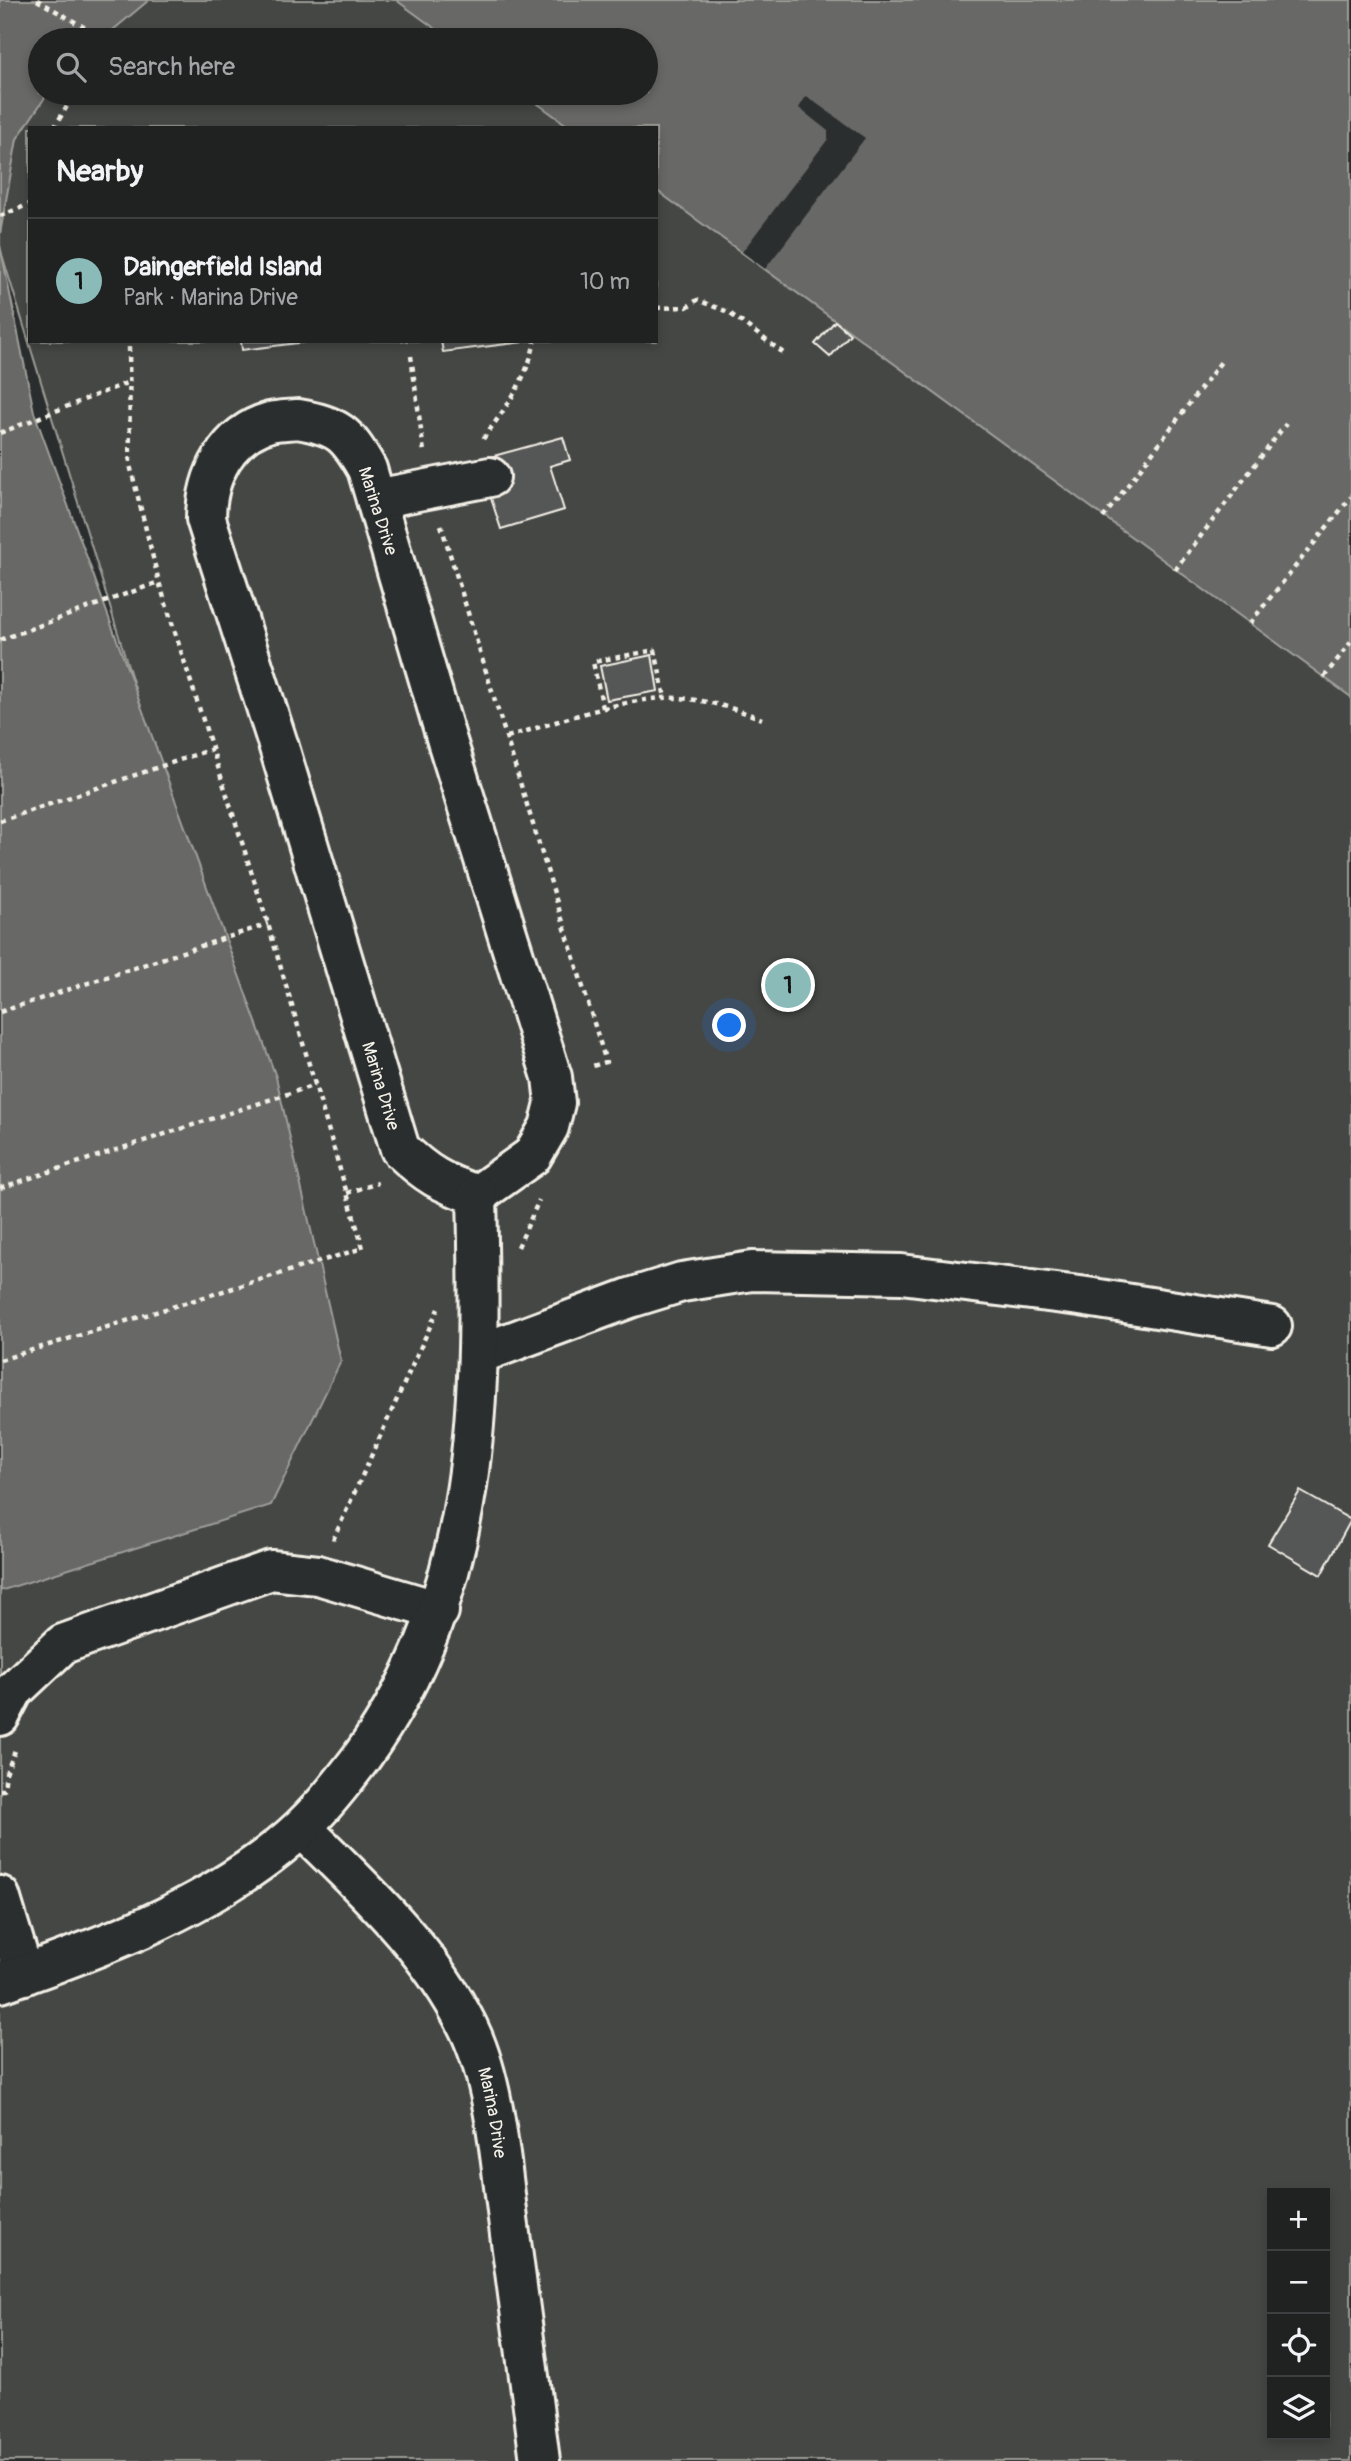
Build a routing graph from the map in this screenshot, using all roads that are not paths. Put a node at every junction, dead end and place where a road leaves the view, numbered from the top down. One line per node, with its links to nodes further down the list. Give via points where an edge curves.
1 (478, 479): 2 (street)
2 (376, 499): 3 (street, Marina Drive, via 552,1077 555,1103 549,1127 532,1156); 3 (street, Marina Drive, via 367,469 353,444 339,431 298,419 271,422 241,435 220,460 205,501 205,519 400,1149 444,1184)
3 (477, 1195): 5 (street)
4 (1272, 1326): 5 (street, via 901,1274 752,1271 682,1282)
5 (479, 1354): 6 (street, via 468,1484)
6 (439, 1611): 7 (street, via 318,1575 271,1570 63,1644 13,1691); 8 (street, via 416,1667 377,1735 327,1803)
7 (10, 1730)
8 (302, 1828): 10 (street, via 208,1895 164,1918); 11 (street, Marina Drive, via 372,1896 440,1979 468,2027 486,2072)
9 (0, 1896): 10 (street)
10 (12, 1979)
11 (540, 2461)

